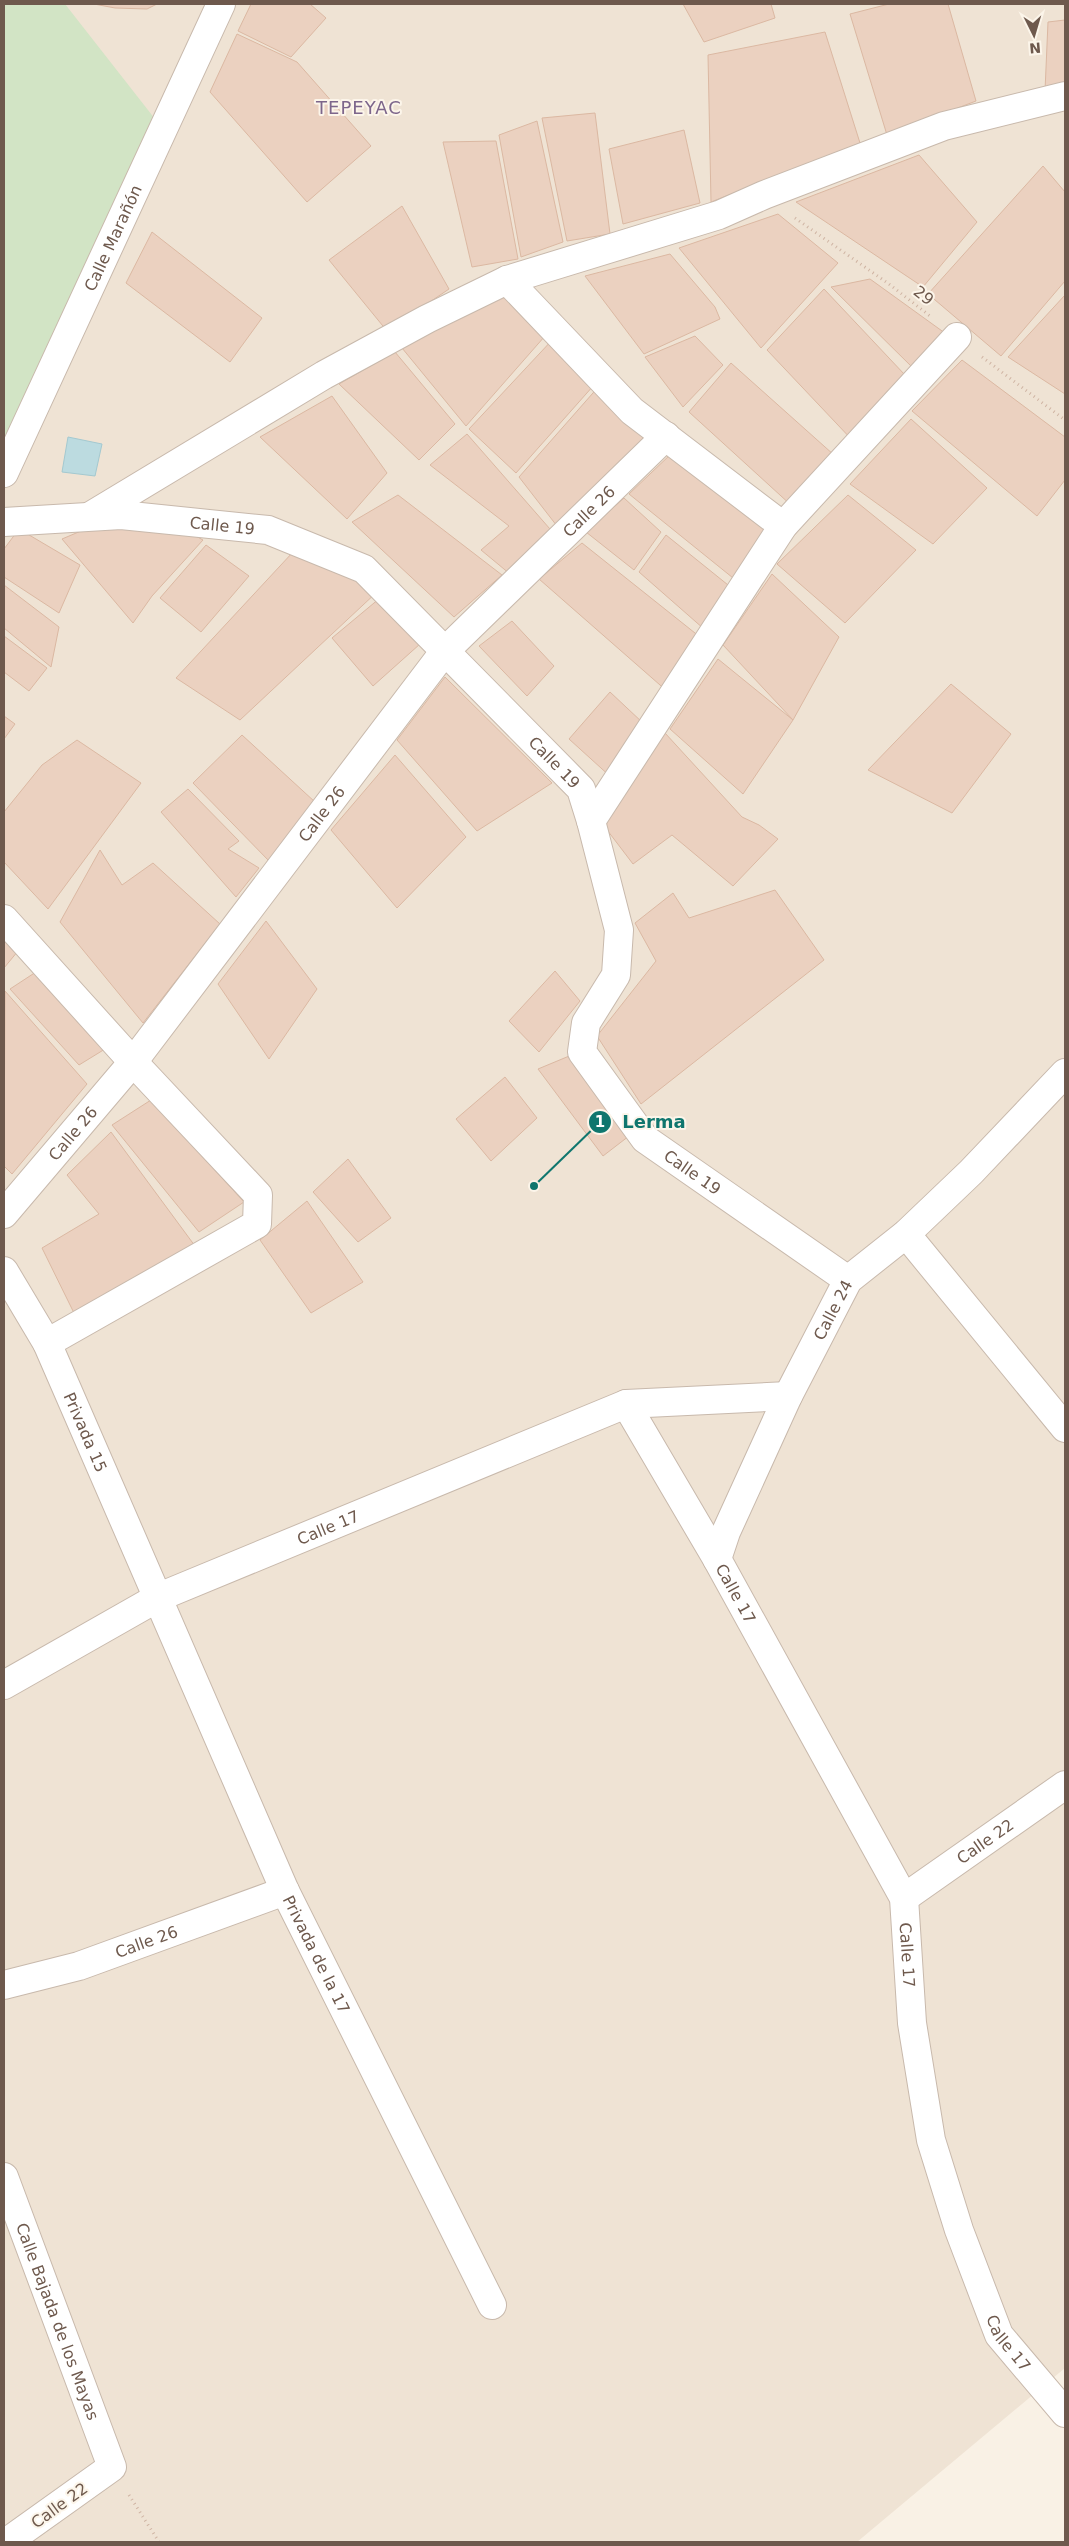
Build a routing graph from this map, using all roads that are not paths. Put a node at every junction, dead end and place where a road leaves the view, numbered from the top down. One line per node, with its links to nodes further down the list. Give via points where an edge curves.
1 (221, 4): 6 (street, Calle Marañón)
2 (1065, 96): 3 (street, via 944,126 719,215)
3 (507, 280): 5 (street, via 632,410); 7 (street, via 324,376)
4 (957, 337): 9 (street)
5 (666, 436): 9 (street); 10 (street, Calle 26)
6 (4, 473)
7 (88, 518): 8 (street, Calle 19); 10 (street, Calle 19, via 120,515 268,530 364,569)
8 (4, 522)
9 (783, 526): 11 (street)
10 (444, 652): 11 (street, Calle 19, via 581,790); 13 (street, Calle 26)
11 (591, 820): 18 (street, Calle 19, via 619,930 616,975 586,1023 582,1052 645,1139)
12 (4, 919): 13 (street)
13 (134, 1062): 15 (street, Calle 26); 19 (street, via 258,1195 257,1224)
14 (1065, 1073): 16 (street, Calle 24)
15 (4, 1214)
16 (906, 1234): 18 (street, Calle 24); 22 (street)
17 (4, 1271): 19 (street, Privada 15)
18 (848, 1280): 20 (street, Calle 24)
19 (47, 1343): 24 (street, Privada 15)
20 (788, 1396): 21 (street); 23 (street, Calle 24, via 726,1532)
21 (626, 1404): 23 (street, Calle 17); 24 (street, Calle 17)
22 (1065, 1428)
23 (717, 1559): 28 (street, Calle 17)
24 (159, 1597): 25 (street, Calle 17); 27 (street, Privada de la 17)
25 (4, 1685)
26 (1065, 1785): 28 (street, Calle 22)
27 (285, 1891): 29 (street, Calle 26, via 79,1966); 31 (street, Privada de la 17)
28 (904, 1898): 32 (street, Calle 17, via 912,2023 930,2130 959,2230 999,2335)
29 (4, 1985)
30 (4, 2176): 33 (street, Calle Bajada de los Mayas)
31 (492, 2304)
32 (1065, 2414)
33 (112, 2467): 34 (street, Calle 22)
34 (7, 2542)

